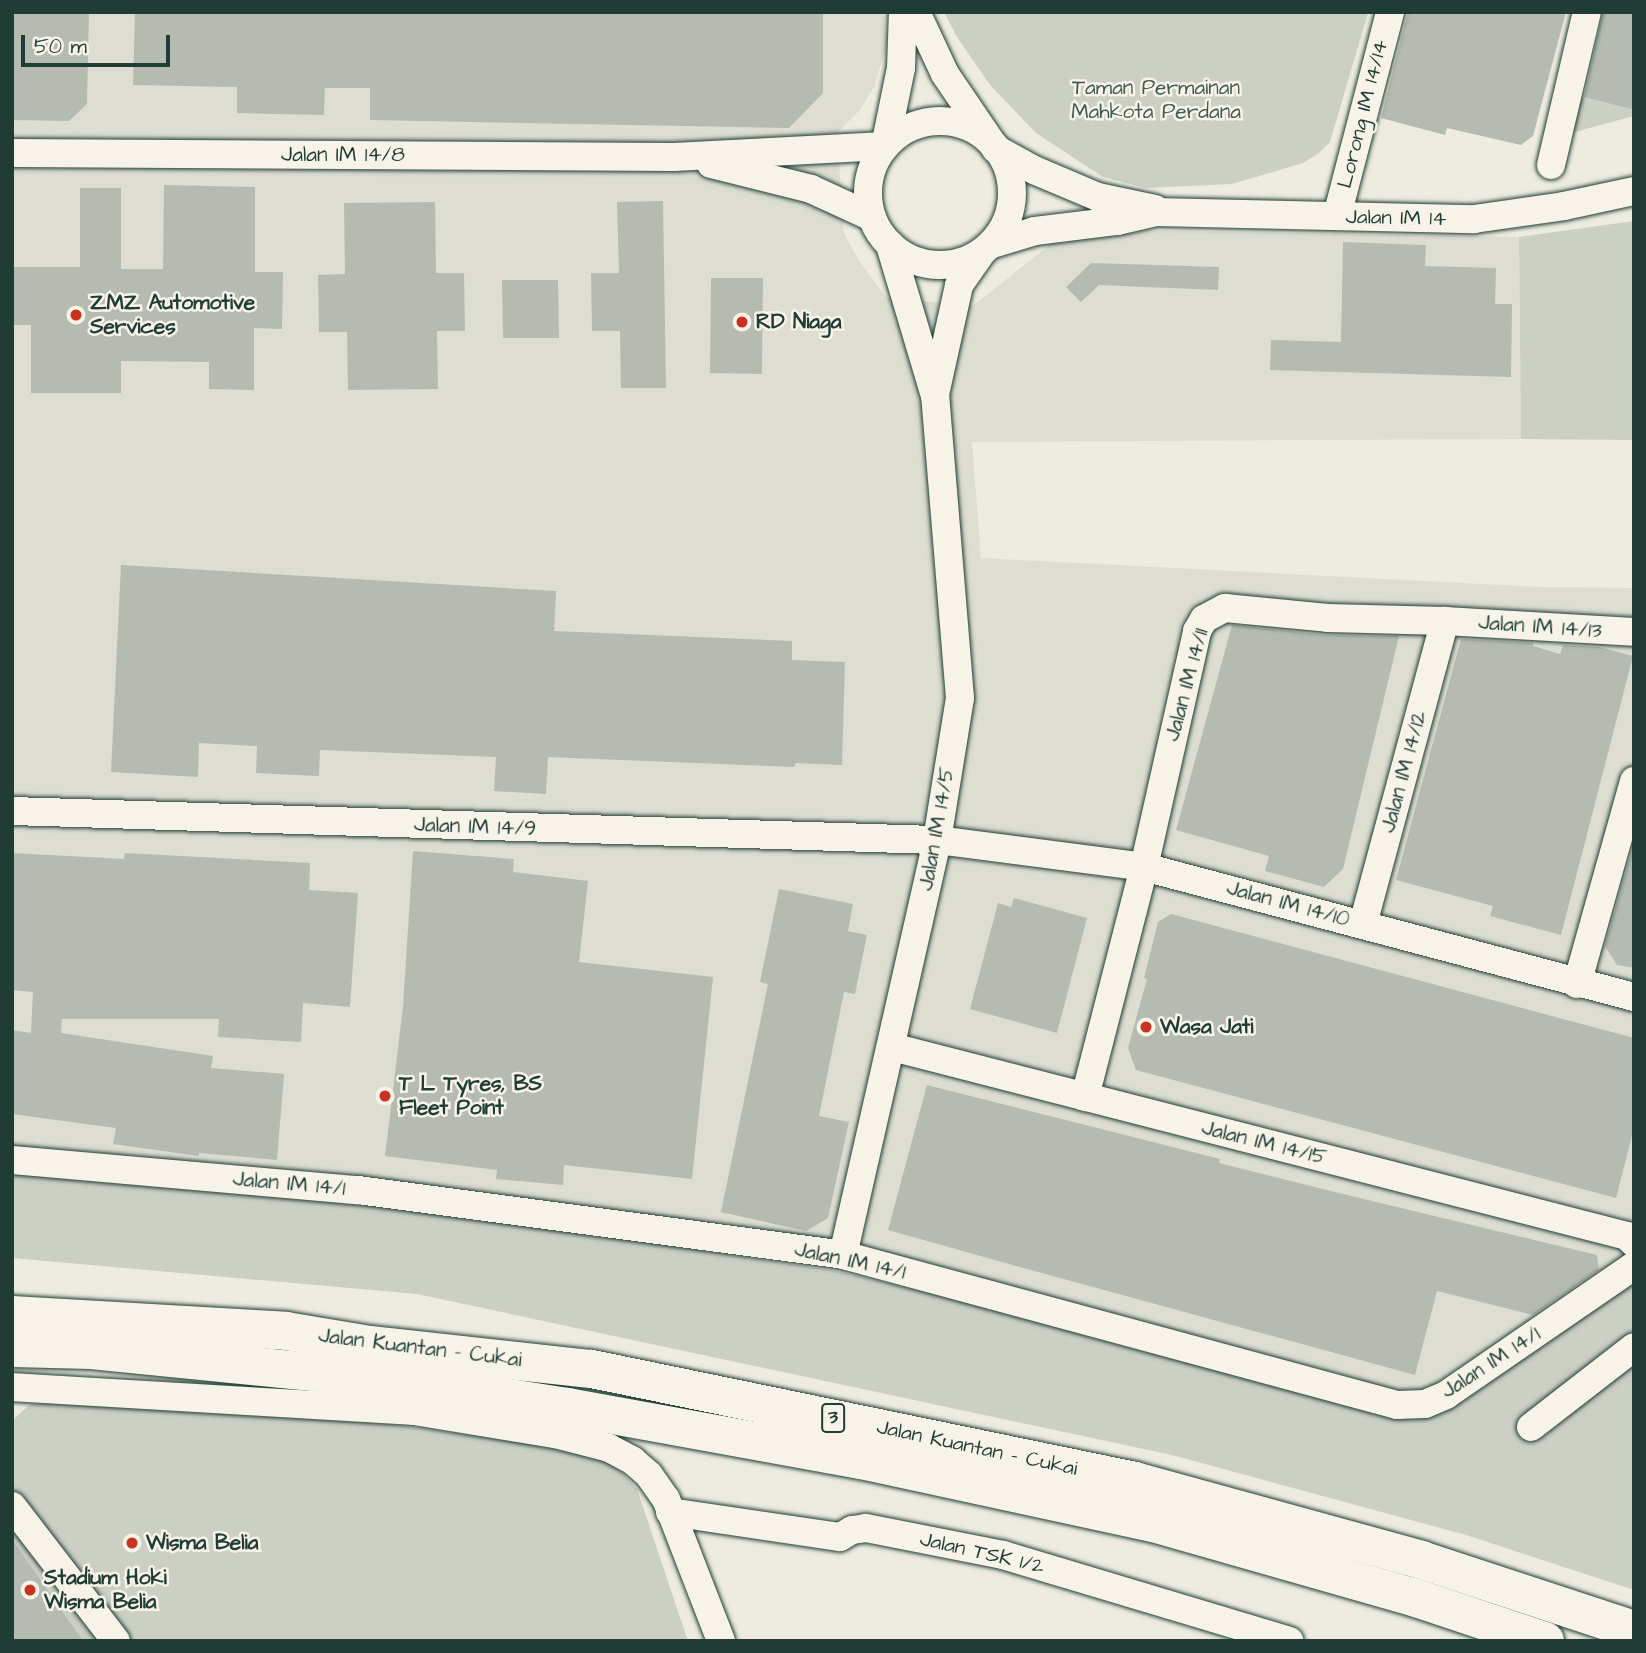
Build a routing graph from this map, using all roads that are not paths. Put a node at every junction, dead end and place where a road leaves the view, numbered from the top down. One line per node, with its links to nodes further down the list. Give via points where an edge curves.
1 (903, 12): 5 (street, via 901,68)
2 (916, 12): 6 (street, via 945,74)
3 (1390, 12): 12 (street, Lorong IM 14/14)
4 (1587, 12): 9 (street)
5 (885, 146): 6 (street, via 915,125 933,121 969,127); 8 (street, Jalan IM 14/8); 13 (street, via 868,184)
6 (996, 149): 11 (street, via 1098,197); 15 (street, via 1012,190 1007,219)
7 (12, 153): 8 (street, Jalan IM 14/8)
8 (674, 157): 13 (street, Jalan IM 14/8, via 811,189)
9 (1551, 164)
10 (1634, 191): 12 (street, Jalan IM 14, via 1474,219)
11 (1156, 212): 12 (street, Jalan IM 14); 15 (street, via 1035,231)
12 (1337, 216)
13 (872, 217): 14 (street)
14 (890, 245): 15 (street, via 903,255 934,265 950,265); 16 (street)
15 (986, 249): 16 (street, via 959,285)
16 (934, 396): 21 (street, Jalan IM 14/5, via 960,671 960,698)
17 (1445, 621): 18 (street, Jalan IM 14/13); 22 (street, Jalan IM 14/11, via 1328,618 1225,608 1213,611 1197,631); 23 (street, Jalan IM 14/12)
18 (1634, 632)
19 (1634, 781): 24 (street)
20 (12, 811): 21 (street, Jalan IM 14/9)
21 (937, 840): 22 (street, Jalan IM 14/10); 26 (street, Jalan IM 14/5)
22 (1144, 867): 23 (street, Jalan IM 14/10); 27 (street)
23 (1363, 924): 24 (street, Jalan IM 14/10)
24 (1577, 984): 25 (street, Jalan IM 14/10)
25 (1634, 997)
26 (892, 1047): 27 (street, Jalan IM 14/15); 30 (street, Jalan IM 14/5)
27 (1085, 1097): 29 (street, Jalan IM 14/15, via 1627,1236)
28 (12, 1160): 30 (street, Jalan IM 14/1, via 358,1190)
29 (1634, 1243)
30 (843, 1255): 31 (street, Jalan IM 14/1, via 1397,1405 1424,1404 1446,1395)
31 (1634, 1266)
32 (14, 1323): 38 (highway, Jalan Kuantan - Cukai / 3, via 286,1331 370,1345 592,1368 1135,1480 1421,1560); 42 (highway, Jalan Kuantan - Cukai / 3, via 91,1350 400,1381 860,1460 1153,1523 1416,1598)
33 (1634, 1347): 35 (street)
34 (12, 1387): 37 (street, via 414,1411 555,1434 610,1448 633,1461 649,1475)
35 (1531, 1427)
36 (12, 1506): 39 (street)
37 (670, 1512): 40 (street); 41 (street, Jalan TSK 1/2, via 840,1537 866,1528 1003,1555)
38 (1634, 1630)
39 (116, 1641)
40 (721, 1641)
41 (1290, 1641)
42 (1545, 1641)

